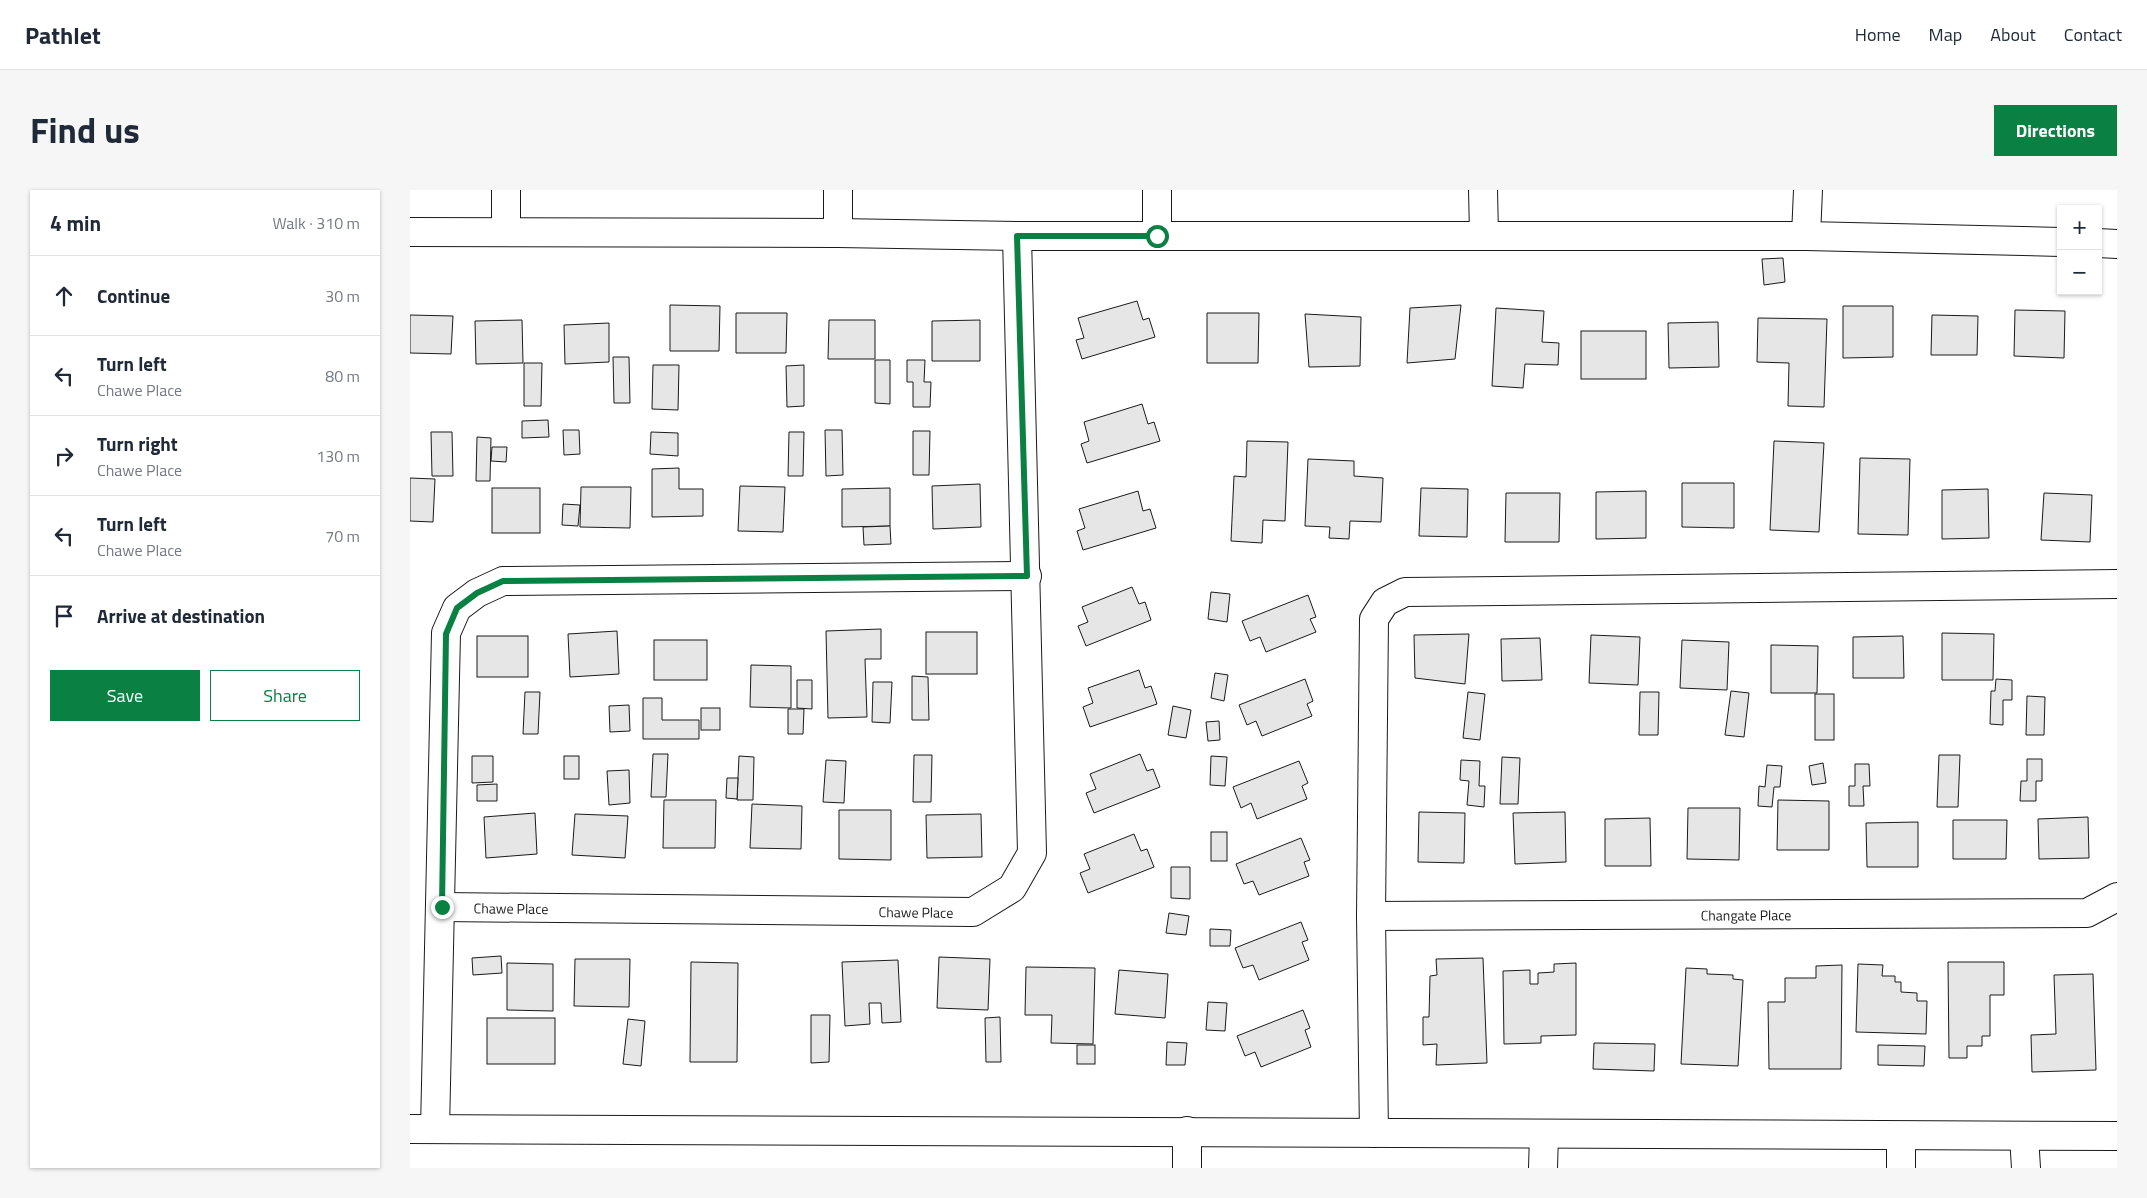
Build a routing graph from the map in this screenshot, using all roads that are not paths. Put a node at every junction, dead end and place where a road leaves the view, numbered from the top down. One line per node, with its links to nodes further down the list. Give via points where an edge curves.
1 (506, 190): 7 (street)
2 (838, 190): 8 (street)
3 (1157, 190): 11 (street)
4 (1484, 190): 9 (street)
5 (1808, 190): 12 (street)
6 (410, 232): 7 (street)
7 (506, 232): 8 (street)
8 (838, 233): 10 (street)
9 (1484, 234): 11 (street); 12 (street)
10 (1017, 236): 11 (street); 16 (street)
11 (1157, 236)
12 (1806, 236): 13 (street)
13 (2057, 242)
14 (2102, 243): 15 (street)
15 (2117, 244)
16 (1027, 576): 19 (street, via 503,581 477,593 457,608 446,634); 19 (street, Chawe Place, via 1032,852 1012,888 973,912)
17 (2117, 584): 20 (street, via 1406,592 1385,602 1374,620)
18 (2117, 897): 20 (street, Changate Place, via 2087,913)
19 (442, 907): 21 (street)
20 (1371, 916): 23 (street)
21 (423, 1129): 22 (street)
22 (1188, 1131): 23 (street); 28 (street)
23 (1374, 1133): 24 (street)
24 (1544, 1135): 25 (street); 29 (street)
25 (1901, 1136): 26 (street); 30 (street)
26 (2024, 1136): 27 (street); 31 (street)
27 (2117, 1136)
28 (1187, 1168)
29 (1543, 1168)
30 (1901, 1168)
31 (2026, 1168)

